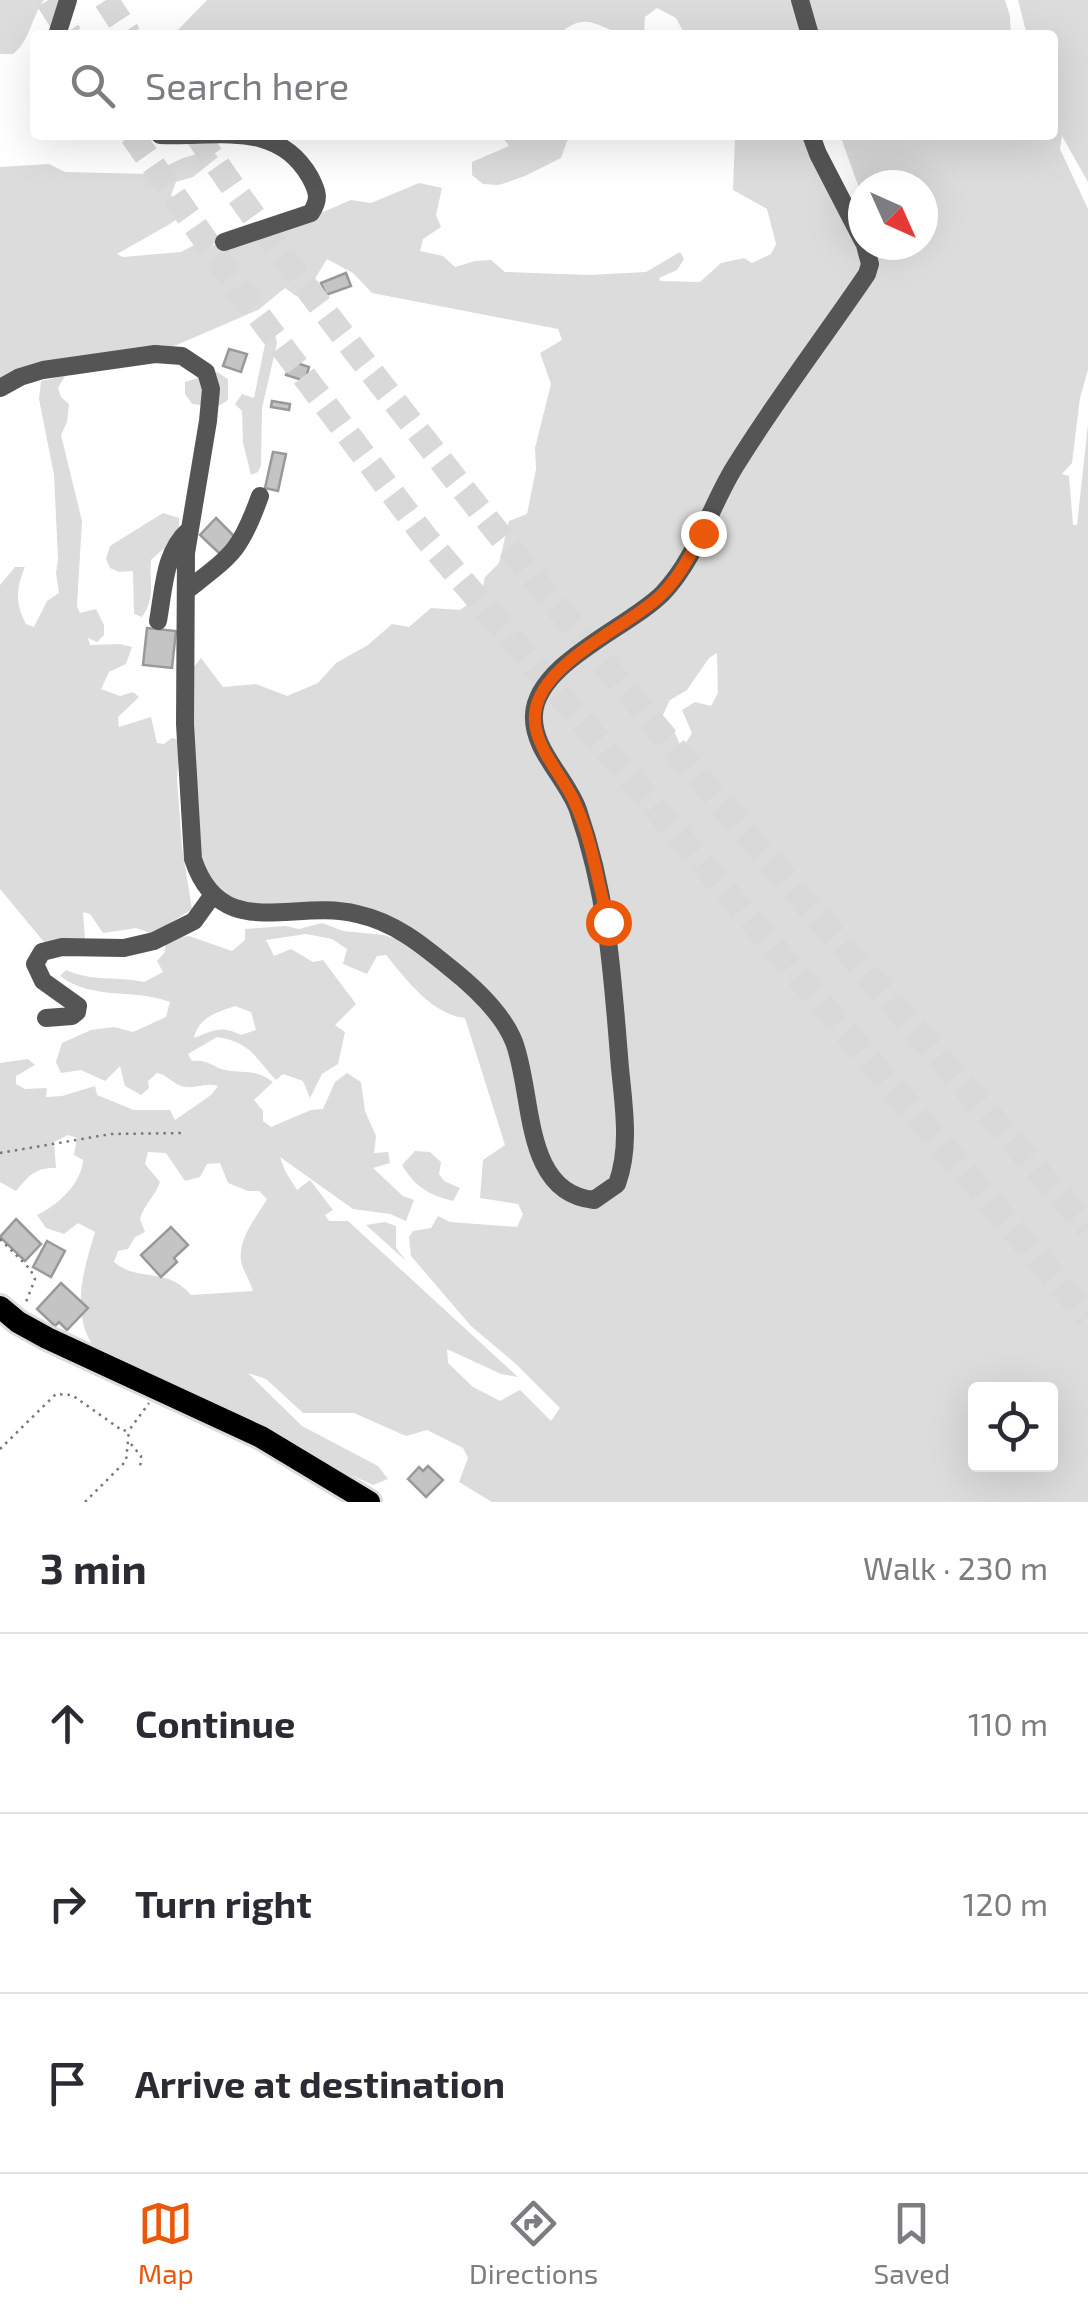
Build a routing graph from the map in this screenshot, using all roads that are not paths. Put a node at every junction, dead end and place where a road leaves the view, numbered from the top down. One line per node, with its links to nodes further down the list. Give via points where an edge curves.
1 (68, 0): 3 (street)
2 (800, 0): 4 (street)
3 (59, 30)
4 (809, 30)
5 (265, 140): 8 (street, via 292,153 318,191 318,203 310,213)
6 (813, 140): 7 (street)
7 (848, 212)
8 (224, 242)
9 (869, 260): 15 (street, via 867,274 730,475 676,578 645,609 556,672 536,704 536,730 576,805 608,922 626,1140 617,1184 594,1200 560,1189 539,1154 520,1063 501,1020 405,932 354,912 247,911)
10 (0, 388): 12 (street, via 43,370 155,354 194,362 211,388)
11 (260, 496): 13 (street, via 238,547)
12 (190, 529): 13 (street); 14 (street, via 169,561)
13 (186, 590): 15 (street, via 193,858)
14 (158, 620)
15 (212, 896): 16 (street, via 194,921 154,941 42,952 35,964 43,981 78,1006 72,1016)
16 (46, 1018)
17 (9, 1315): 18 (main road, via 261,1437)
18 (370, 1502)

